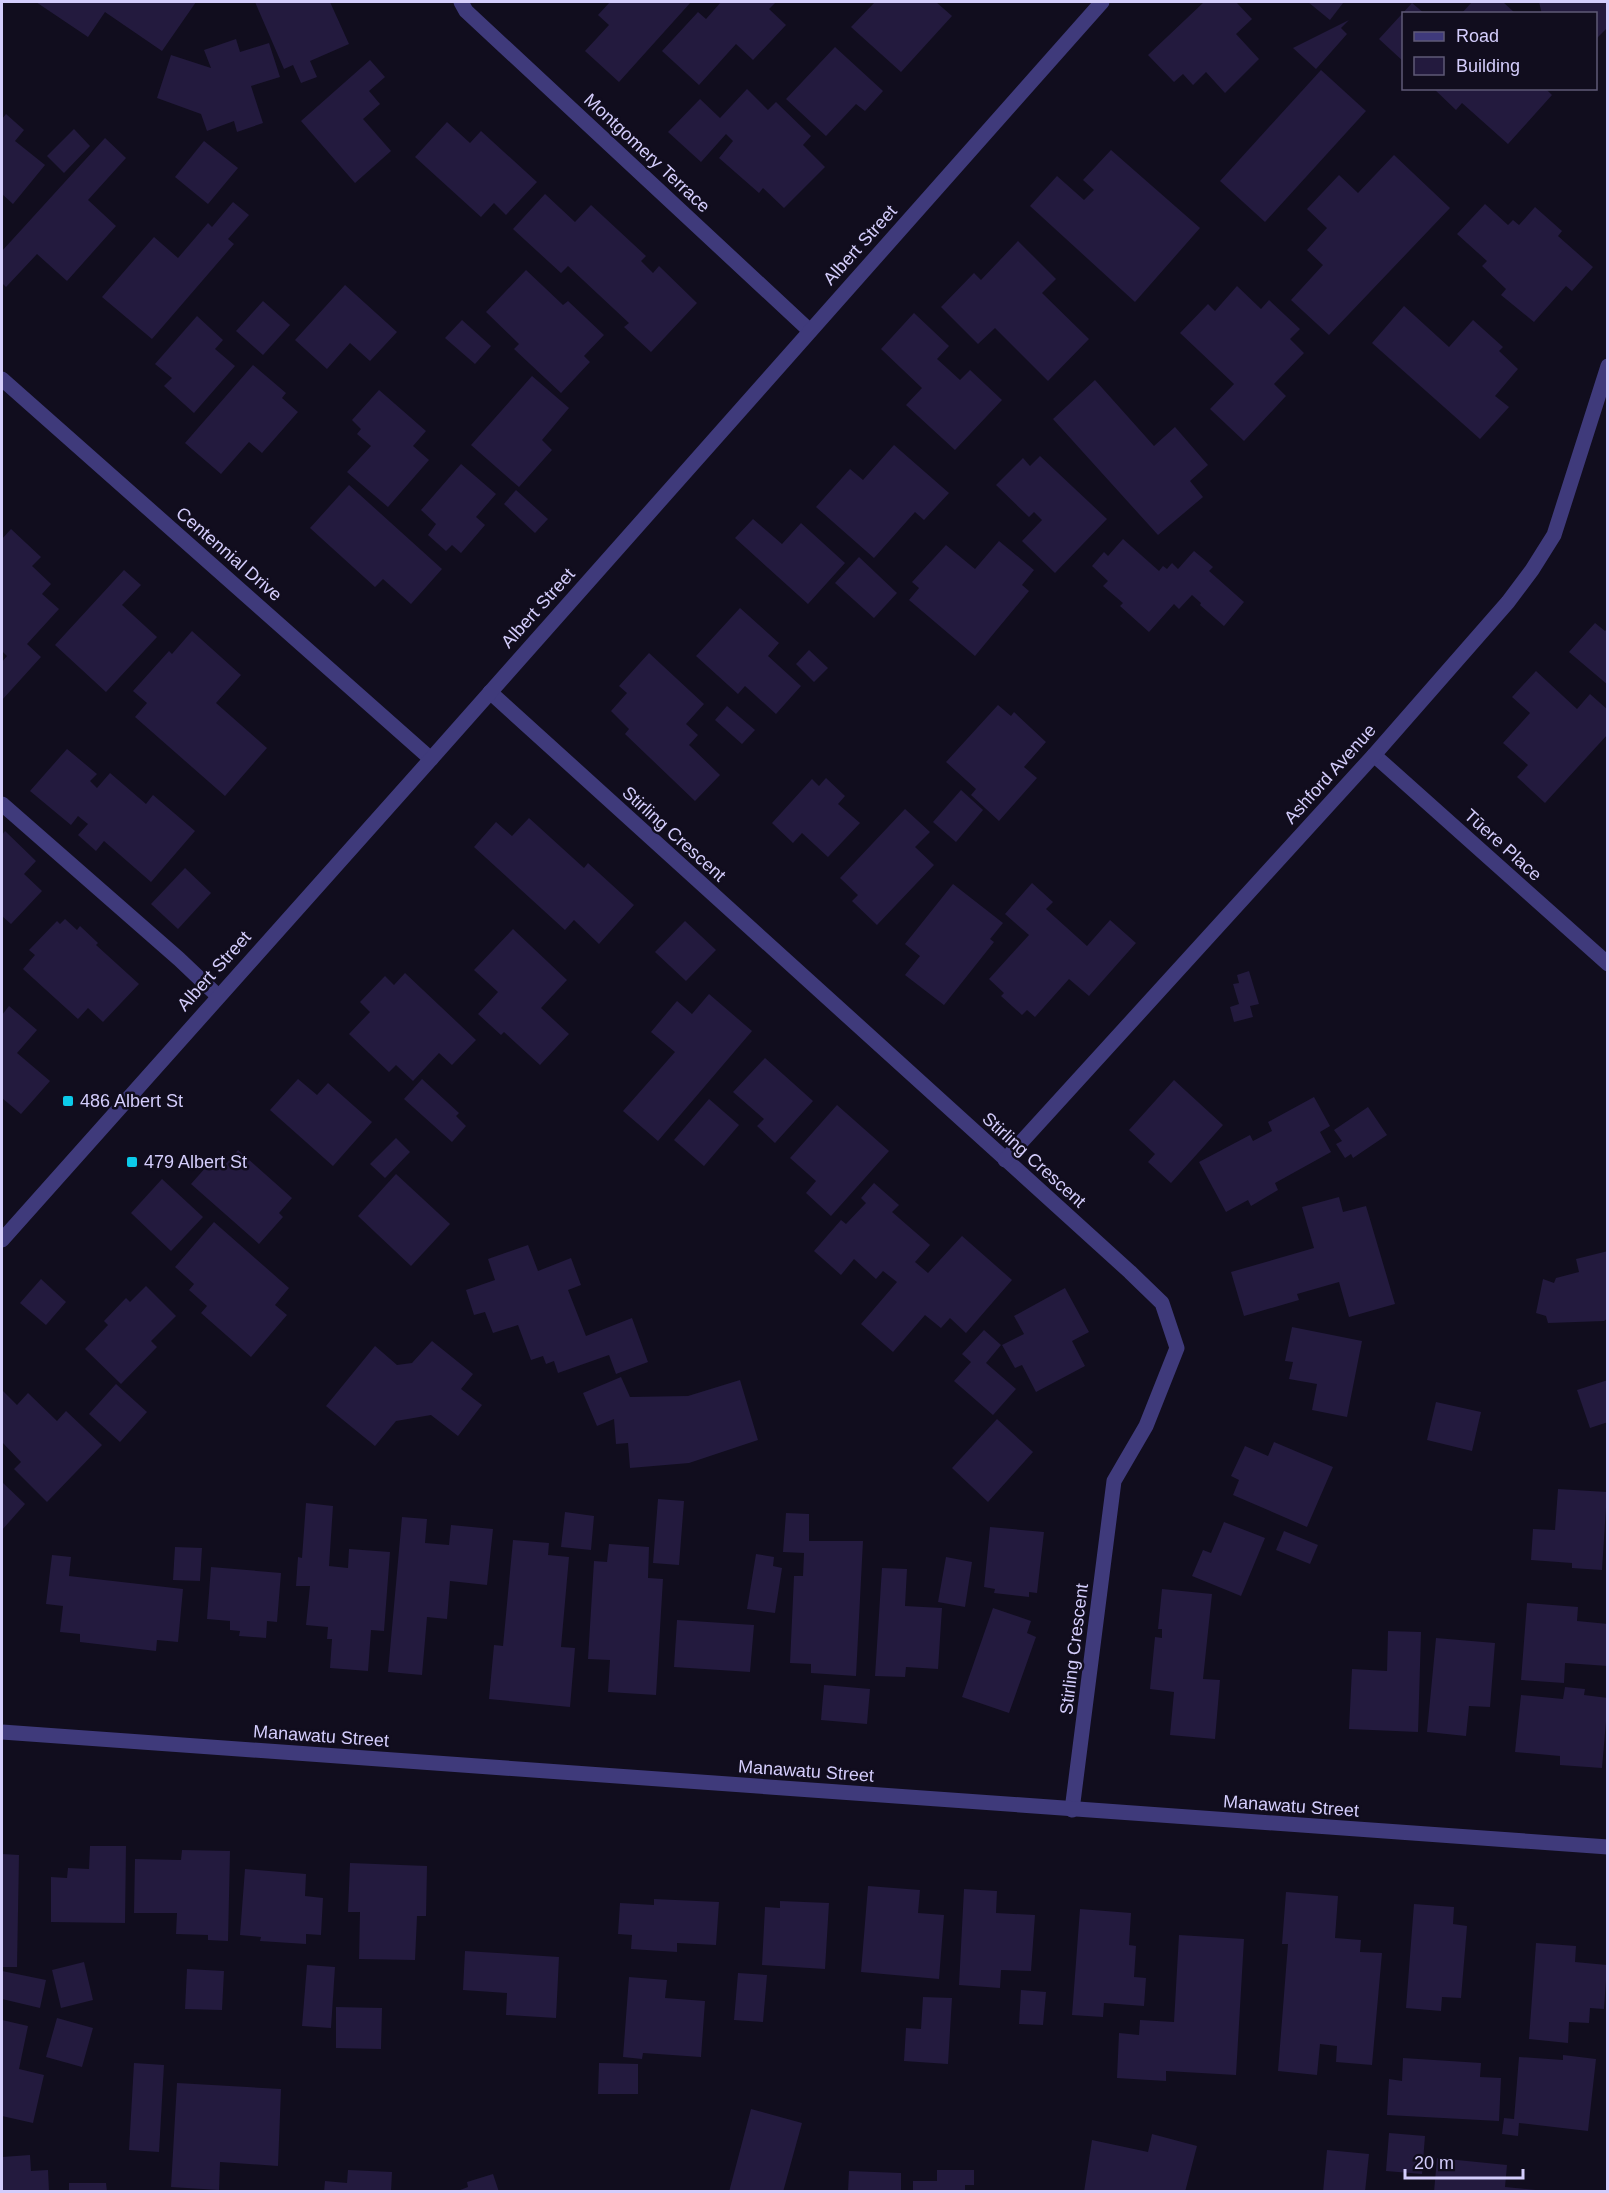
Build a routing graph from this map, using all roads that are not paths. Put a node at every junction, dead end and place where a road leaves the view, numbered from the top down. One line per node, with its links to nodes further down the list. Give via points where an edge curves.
1 (461, 2): 3 (street, Montgomery Terrace)
2 (1102, 2): 3 (street, Albert Street)
3 (810, 331): 6 (street, Albert Street)
4 (1608, 366): 7 (street, Ashford Avenue, via 1554,535 1509,602)
5 (2, 379): 8 (street, Centennial Drive)
6 (490, 692): 8 (street, Albert Street); 12 (street, Stirling Crescent)
7 (1374, 755): 10 (street, Tūere Place); 12 (street, Ashford Avenue)
8 (431, 759): 11 (street, Albert Street)
9 (2, 804): 11 (street)
10 (1608, 964)
11 (218, 996): 13 (street, Albert Street)
12 (1005, 1161): 15 (street, Stirling Crescent, via 1162,1303 1177,1348 1146,1426 1114,1481)
13 (2, 1240)
14 (2, 1732): 15 (street, Manawatu Street)
15 (1072, 1810): 16 (street, Manawatu Street)
16 (1608, 1847)

